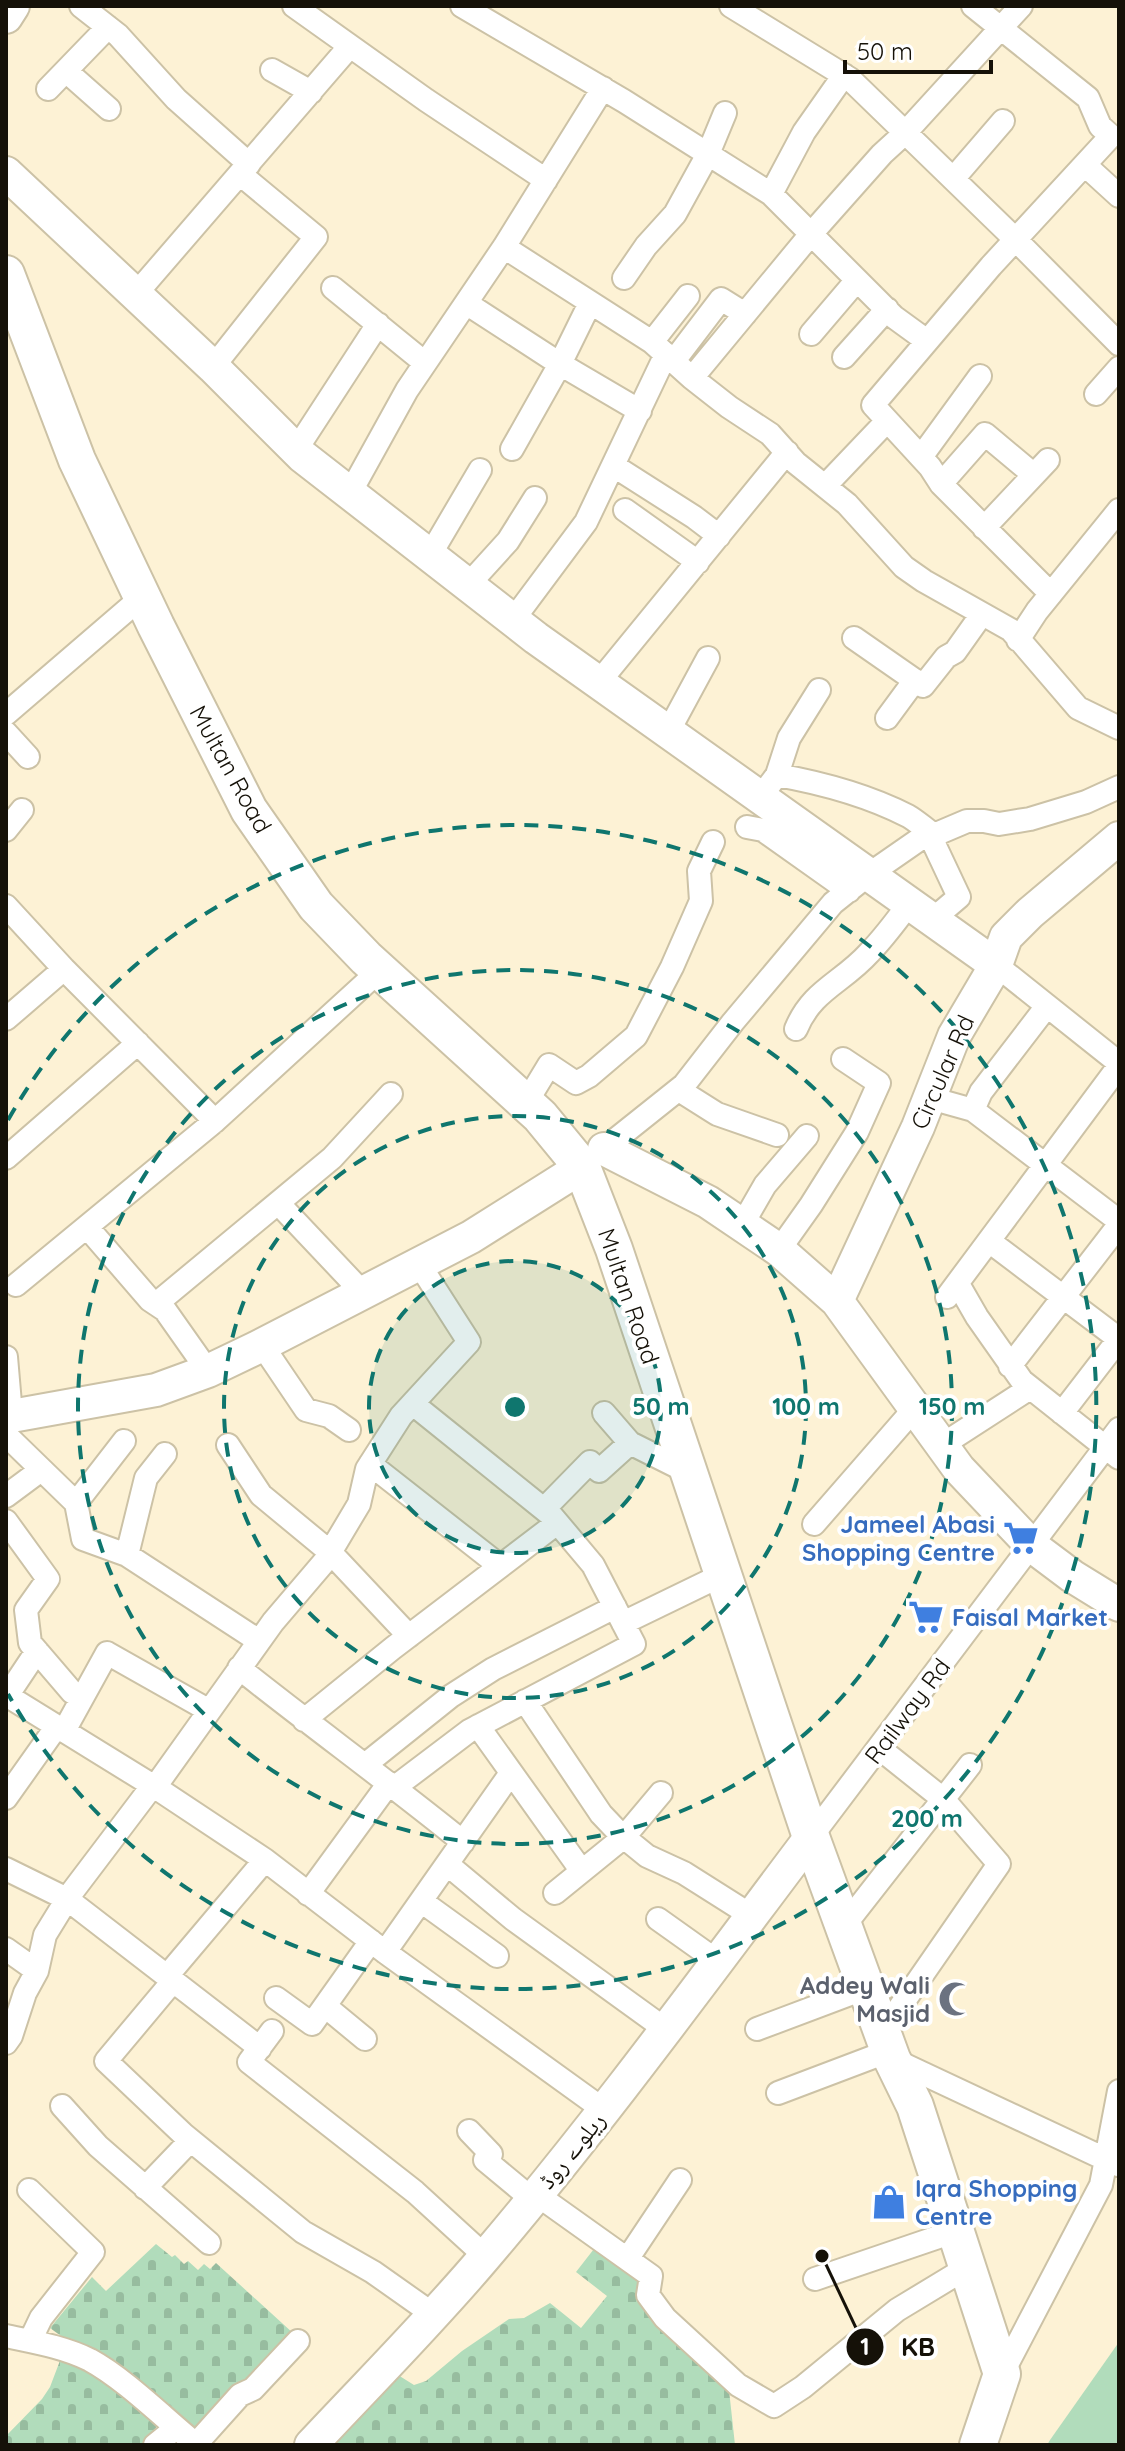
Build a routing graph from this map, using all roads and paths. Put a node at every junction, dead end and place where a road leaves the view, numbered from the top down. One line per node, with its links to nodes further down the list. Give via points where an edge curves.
1 (13, 6): 8 (street)
2 (81, 6): 9 (street)
3 (294, 6): 11 (street)
4 (462, 6): 15 (street)
5 (731, 6): 14 (street)
6 (973, 6): 10 (street)
7 (1021, 6): 10 (street)
8 (6, 17)
9 (108, 27): 13 (street); 24 (street)
10 (1000, 28): 21 (street); 23 (street, via 1088,98 1100,126 1111,136)
11 (350, 46): 17 (street); 27 (street)
12 (272, 70): 17 (street)
13 (66, 71): 16 (street); 18 (street)
14 (844, 75): 21 (street); 28 (street, via 804,132)
15 (603, 88): 22 (street); 27 (street)
16 (48, 89)
17 (311, 92): 24 (street)
18 (109, 109)
19 (725, 113): 22 (street)
20 (1003, 121): 26 (street)
21 (905, 133): 26 (street); 30 (street)
22 (708, 154): 28 (street); 34 (street, via 675,214)
23 (1085, 165): 29 (street); 31 (street)
24 (244, 169): 37 (street); 51 (street, via 316,237)
25 (6, 173): 37 (street)
26 (953, 179): 31 (street)
27 (546, 180): 32 (street)
28 (771, 194): 30 (street)
29 (1119, 196)
30 (811, 234): 35 (street); 42 (street)
31 (1016, 240): 45 (street); 46 (street)
32 (504, 247): 39 (street); 40 (street)
33 (6, 274): 76 (main road, Multan Road, via 77,460)
34 (624, 278)
35 (857, 280): 41 (street); 44 (street)
36 (333, 288): 43 (street)
37 (135, 295): 51 (street)
38 (688, 296): 47 (street)
39 (466, 303): 49 (street); 50 (street)
40 (590, 303): 47 (street); 50 (street)
41 (887, 309): 45 (street); 48 (street)
42 (745, 314): 47 (street, via 721,299); 54 (street)
43 (378, 324): 49 (street); 59 (street)
44 (811, 334)
45 (927, 341): 57 (street, via 873,405)
46 (1119, 344)
47 (664, 353): 54 (street); 56 (street)
48 (844, 357)
49 (425, 363): 66 (street)
50 (560, 364): 56 (street); 58 (street)
51 (213, 367): 59 (street)
52 (1119, 368): 55 (street)
53 (980, 376): 61 (street)
54 (692, 378): 60 (street)
55 (1096, 394)
56 (640, 411): 62 (street)
57 (886, 422): 61 (street); 65 (street)
58 (512, 449)
59 (296, 450): 66 (street)
60 (787, 452): 65 (street); 71 (street)
61 (921, 457): 64 (street)
62 (614, 466): 71 (street); 78 (street, via 586,522)
63 (480, 470): 72 (street)
64 (941, 484): 70 (street); 70 (street, via 985,434 1041,467)
65 (825, 486): 77 (street, via 904,567)
66 (350, 493): 72 (street)
67 (535, 498): 74 (street, via 508,541)
68 (625, 510): 73 (street)
69 (1119, 510): 75 (street)
70 (984, 528): 75 (street)
71 (719, 536): 73 (street)
72 (430, 555): 74 (street)
73 (698, 562): 83 (street)
74 (468, 585): 78 (street)
75 (1051, 594): 80 (street)
76 (142, 597): 85 (street); 104 (main road, Multan Road, via 249,810 316,906)
77 (982, 614): 80 (street, via 1011,630); 82 (street, via 923,686)
78 (513, 620): 83 (street)
79 (854, 638): 82 (street)
80 (1018, 640): 87 (street, via 1078,708)
81 (708, 658): 88 (street)
82 (915, 680): 86 (street)
83 (599, 682): 88 (street)
84 (819, 690): 91 (street, via 789,738)
85 (6, 714)
86 (887, 718)
87 (1119, 728)
88 (668, 732): 91 (street)
89 (6, 733): 90 (street)
90 (28, 757)
91 (769, 787): 96 (street, via 825,784 884,805); 99 (street)
92 (1119, 787): 96 (street, via 1030,819 999,824 967,821)
93 (22, 810): 95 (street)
94 (747, 827): 99 (street, via 763,830)
95 (6, 830)
96 (932, 833): 99 (street); 101 (street, via 959,897)
97 (1119, 838): 102 (street, Circular Rd, via 1006,937)
98 (713, 842): 114 (street, via 699,871 701,901 636,1036 576,1083 549,1065)
99 (858, 883): 101 (street); 111 (street, via 833,903)
100 (6, 906): 103 (street)
101 (921, 912): 102 (street); 107 (street, via 818,994)
102 (996, 965): 105 (street); 113 (street, Circular Rd, via 954,1036)
103 (64, 969): 106 (street); 108 (street)
104 (380, 970): 114 (main road, Multan Road); 116 (street)
105 (1047, 1006): 110 (street); 115 (street)
106 (6, 1019)
107 (796, 1029)
108 (138, 1043): 116 (street); 119 (street)
109 (843, 1059): 127 (street, via 879,1083 857,1132)
110 (1119, 1065): 121 (street)
111 (679, 1090): 117 (street, via 717,1114); 120 (street)
112 (391, 1094): 122 (street, via 332,1158)
113 (930, 1098): 115 (street); 132 (street, Circular Rd)
114 (526, 1103): 120 (main road, Multan Road)
115 (973, 1110): 121 (street)
116 (215, 1121): 125 (street)
117 (777, 1135)
118 (807, 1136): 124 (street, via 765,1185)
119 (6, 1158)
120 (593, 1158): 124 (street, via 708,1202); 128 (street); 155 (main road, Multan Road, via 614,1249)
121 (1045, 1166): 123 (street); 126 (street)
122 (278, 1203): 130 (street); 133 (street)
123 (1119, 1223): 131 (street)
124 (742, 1225): 127 (street)
125 (87, 1227): 129 (street); 133 (street)
126 (989, 1241): 131 (street); 137 (street, via 952,1291)
127 (779, 1250): 132 (street)
128 (419, 1264): 130 (street); 140 (street, via 469,1342)
129 (16, 1285)
130 (363, 1293): 135 (street)
131 (1065, 1298): 134 (street); 137 (street)
132 (837, 1301): 141 (street)
133 (156, 1304): 138 (street)
134 (1119, 1339): 143 (street)
135 (262, 1345): 138 (street); 146 (street, via 306,1410 329,1416)
136 (6, 1357): 144 (street)
137 (1010, 1366): 139 (street)
138 (208, 1371): 144 (street, via 156,1390)
139 (1030, 1388): 143 (street); 150 (street)
140 (413, 1404): 153 (street); 158 (street)
141 (915, 1408): 150 (street); 160 (street)
142 (604, 1413): 148 (street)
143 (1062, 1413): 151 (street)
144 (8, 1422): 154 (street)
145 (1119, 1429): 151 (street, Railway Rd)
146 (349, 1430)
147 (124, 1441): 157 (street)
148 (630, 1443): 155 (street); 158 (street, via 599,1471 590,1462)
149 (228, 1445): 162 (street, via 261,1495)
150 (942, 1445): 161 (street)
151 (1112, 1453): 161 (street, Railway Rd)
152 (165, 1454): 163 (street, via 146,1478)
153 (370, 1464): 162 (street, via 359,1504); 164 (street)
154 (41, 1470): 156 (street); 157 (street)
155 (690, 1473): 165 (main road, Multan Road)
156 (6, 1496)
157 (76, 1503): 163 (street, via 83,1539)
158 (551, 1516): 164 (street); 167 (street, via 593,1565)
159 (6, 1521): 170 (street, via 48,1579 26,1610 30,1643)
160 (814, 1524)
161 (1032, 1546): 166 (street); 179 (street, Railway Rd)
162 (330, 1552): 168 (street); 169 (street)
163 (127, 1555): 169 (street)
164 (500, 1566): 168 (street)
165 (724, 1574): 167 (street); 189 (main road, Multan Road)
166 (1119, 1605)
167 (619, 1615): 174 (street, via 634,1644); 180 (street, via 493,1669)
168 (409, 1636): 176 (street)
169 (259, 1641): 171 (street)
170 (37, 1651): 172 (street); 173 (street)
171 (239, 1668): 175 (street); 176 (street)
172 (7, 1696): 178 (street)
173 (82, 1698): 175 (street, via 107,1653); 178 (street)
174 (525, 1701): 177 (street); 188 (street, via 601,1814)
175 (208, 1710): 184 (street)
176 (304, 1720): 180 (street)
177 (478, 1726): 182 (street); 183 (street)
178 (60, 1729): 184 (street); 186 (street)
179 (879, 1748): 187 (street); 189 (street, Railway Rd)
180 (366, 1764): 183 (street)
181 (970, 1765): 187 (street)
182 (511, 1773): 190 (street); 194 (street)
183 (392, 1785): 190 (street); 196 (street)
184 (155, 1787): 191 (street); 197 (street)
185 (661, 1793): 188 (street)
186 (6, 1798)
187 (943, 1799): 201 (street); 215 (street, via 999,1864)
188 (624, 1837): 194 (street); 199 (street, via 647,1856)
189 (811, 1837): 199 (street, ریلوے روڈ); 201 (main road, Multan Road)
190 (463, 1842): 192 (street)
191 (265, 1860): 196 (street); 207 (street)
192 (447, 1864): 198 (street); 211 (street, via 513,1919)
193 (6, 1869): 197 (street)
194 (581, 1870): 195 (street)
195 (555, 1893)
196 (308, 1894): 202 (street)
197 (67, 1899): 206 (street, via 45,1935); 207 (street)
198 (421, 1901): 202 (street); 204 (street)
199 (752, 1916): 205 (street, ریلوے روڈ)
200 (658, 1919): 205 (street)
201 (844, 1926): 208 (main road, Multan Road)
202 (378, 1946): 210 (street); 219 (street)
203 (6, 1949): 206 (street)
204 (497, 1956)
205 (717, 1961): 211 (street, ریلوے روڈ)
206 (37, 1971): 214 (street)
207 (170, 1978): 221 (street, via 106,2061); 229 (street, via 266,2040 249,2062 415,2192)
208 (866, 1988): 212 (street); 215 (main road, Multan Road)
209 (276, 1998): 210 (street, via 312,2024)
210 (325, 2006): 213 (street)
211 (665, 2029): 219 (street, ریلوے روڈ)
212 (757, 2029)
213 (365, 2039)
214 (6, 2043)
215 (888, 2048): 217 (street); 222 (street); 227 (main road, Multan Road, via 915,2106)
216 (1119, 2091): 222 (street)
217 (778, 2093)
218 (62, 2106): 224 (street)
219 (604, 2110): 226 (street, ریلوے روڈ)
220 (469, 2131): 226 (street, via 491,2154 485,2160)
221 (190, 2141): 224 (street); 233 (street, via 303,2232)
222 (1113, 2162): 237 (street)
223 (680, 2180): 230 (street)
224 (145, 2188): 228 (street)
225 (29, 2190): 235 (street, via 93,2252 41,2318)
226 (534, 2197): 229 (street, ریلوے روڈ); 230 (street)
227 (956, 2231): 231 (main road, Multan Road); 232 (street)
228 (209, 2243)
229 (485, 2256): 233 (street, ریلوے روڈ)
230 (628, 2258): 231 (street, via 651,2276 648,2295 665,2318 738,2385 774,2406 897,2310)
231 (968, 2267): 237 (main road, Multan Road)
232 (815, 2279)
233 (434, 2315): 241 (street, ریلوے روڈ)
234 (6, 2336): 235 (street)
235 (30, 2341): 238 (street, via 98,2365)
236 (298, 2341): 239 (street)
237 (1002, 2374): 242 (main road)
238 (176, 2428): 239 (street); 240 (street)
239 (197, 2444)
240 (155, 2445)
241 (311, 2445)
242 (978, 2445)

